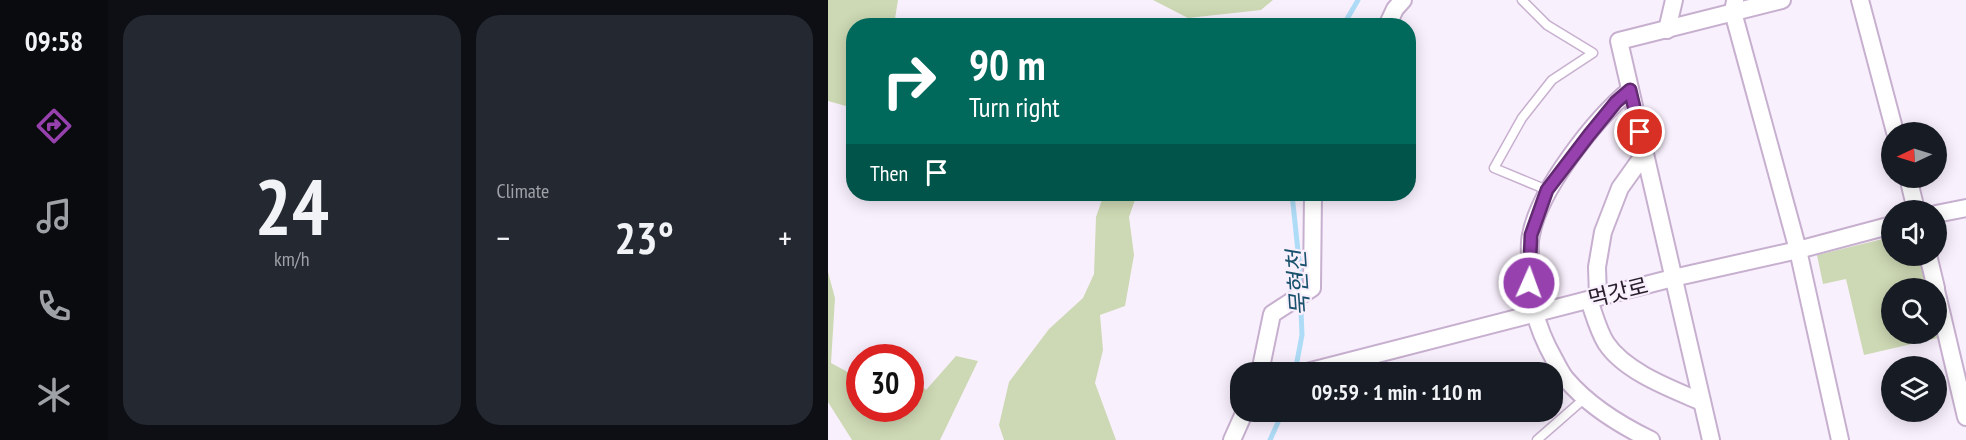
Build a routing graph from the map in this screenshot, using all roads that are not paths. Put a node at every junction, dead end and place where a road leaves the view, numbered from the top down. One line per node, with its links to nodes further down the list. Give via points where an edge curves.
1 (1403, 0): 7 (street)
2 (1522, 0): 12 (lane, via 1547,25 1593,53 1552,80 1522,118 1494,168)
3 (1674, 0): 8 (street)
4 (1782, 0): 6 (street)
5 (1860, 0): 10 (street)
6 (1734, 6): 8 (street); 17 (street)
7 (1391, 18)
8 (1667, 30): 9 (street, via 1619,41)
9 (1630, 90): 11 (street); 12 (street, via 1616,102)
10 (1892, 122)
11 (1645, 153): 18 (street); 19 (street, via 1620,188 1603,232)
12 (1547, 190): 20 (street, via 1531,235 1529,283)
13 (1313, 201): 22 (street, via 1312,288 1272,315)
14 (1966, 208): 15 (street)
15 (1947, 212)
16 (1881, 228): 17 (street, 먹갓로)
17 (1798, 250): 18 (street, 먹갓로); 32 (street)
18 (1673, 278): 19 (street, 먹갓로); 25 (street)
19 (1593, 298): 20 (street, 먹갓로); 25 (street, via 1598,327 1608,345 1629,366)
20 (1534, 314): 23 (street, 먹갓로); 24 (street, via 1564,378)
21 (1947, 336): 26 (street)
22 (1262, 362)
23 (1348, 362)
24 (1586, 398): 29 (lane); 30 (street)
25 (1702, 402): 31 (street)
26 (1966, 417)
27 (1240, 422): 28 (street)
28 (1232, 440)
29 (1537, 440)
30 (1651, 440)
31 (1711, 440)
32 (1840, 440)

